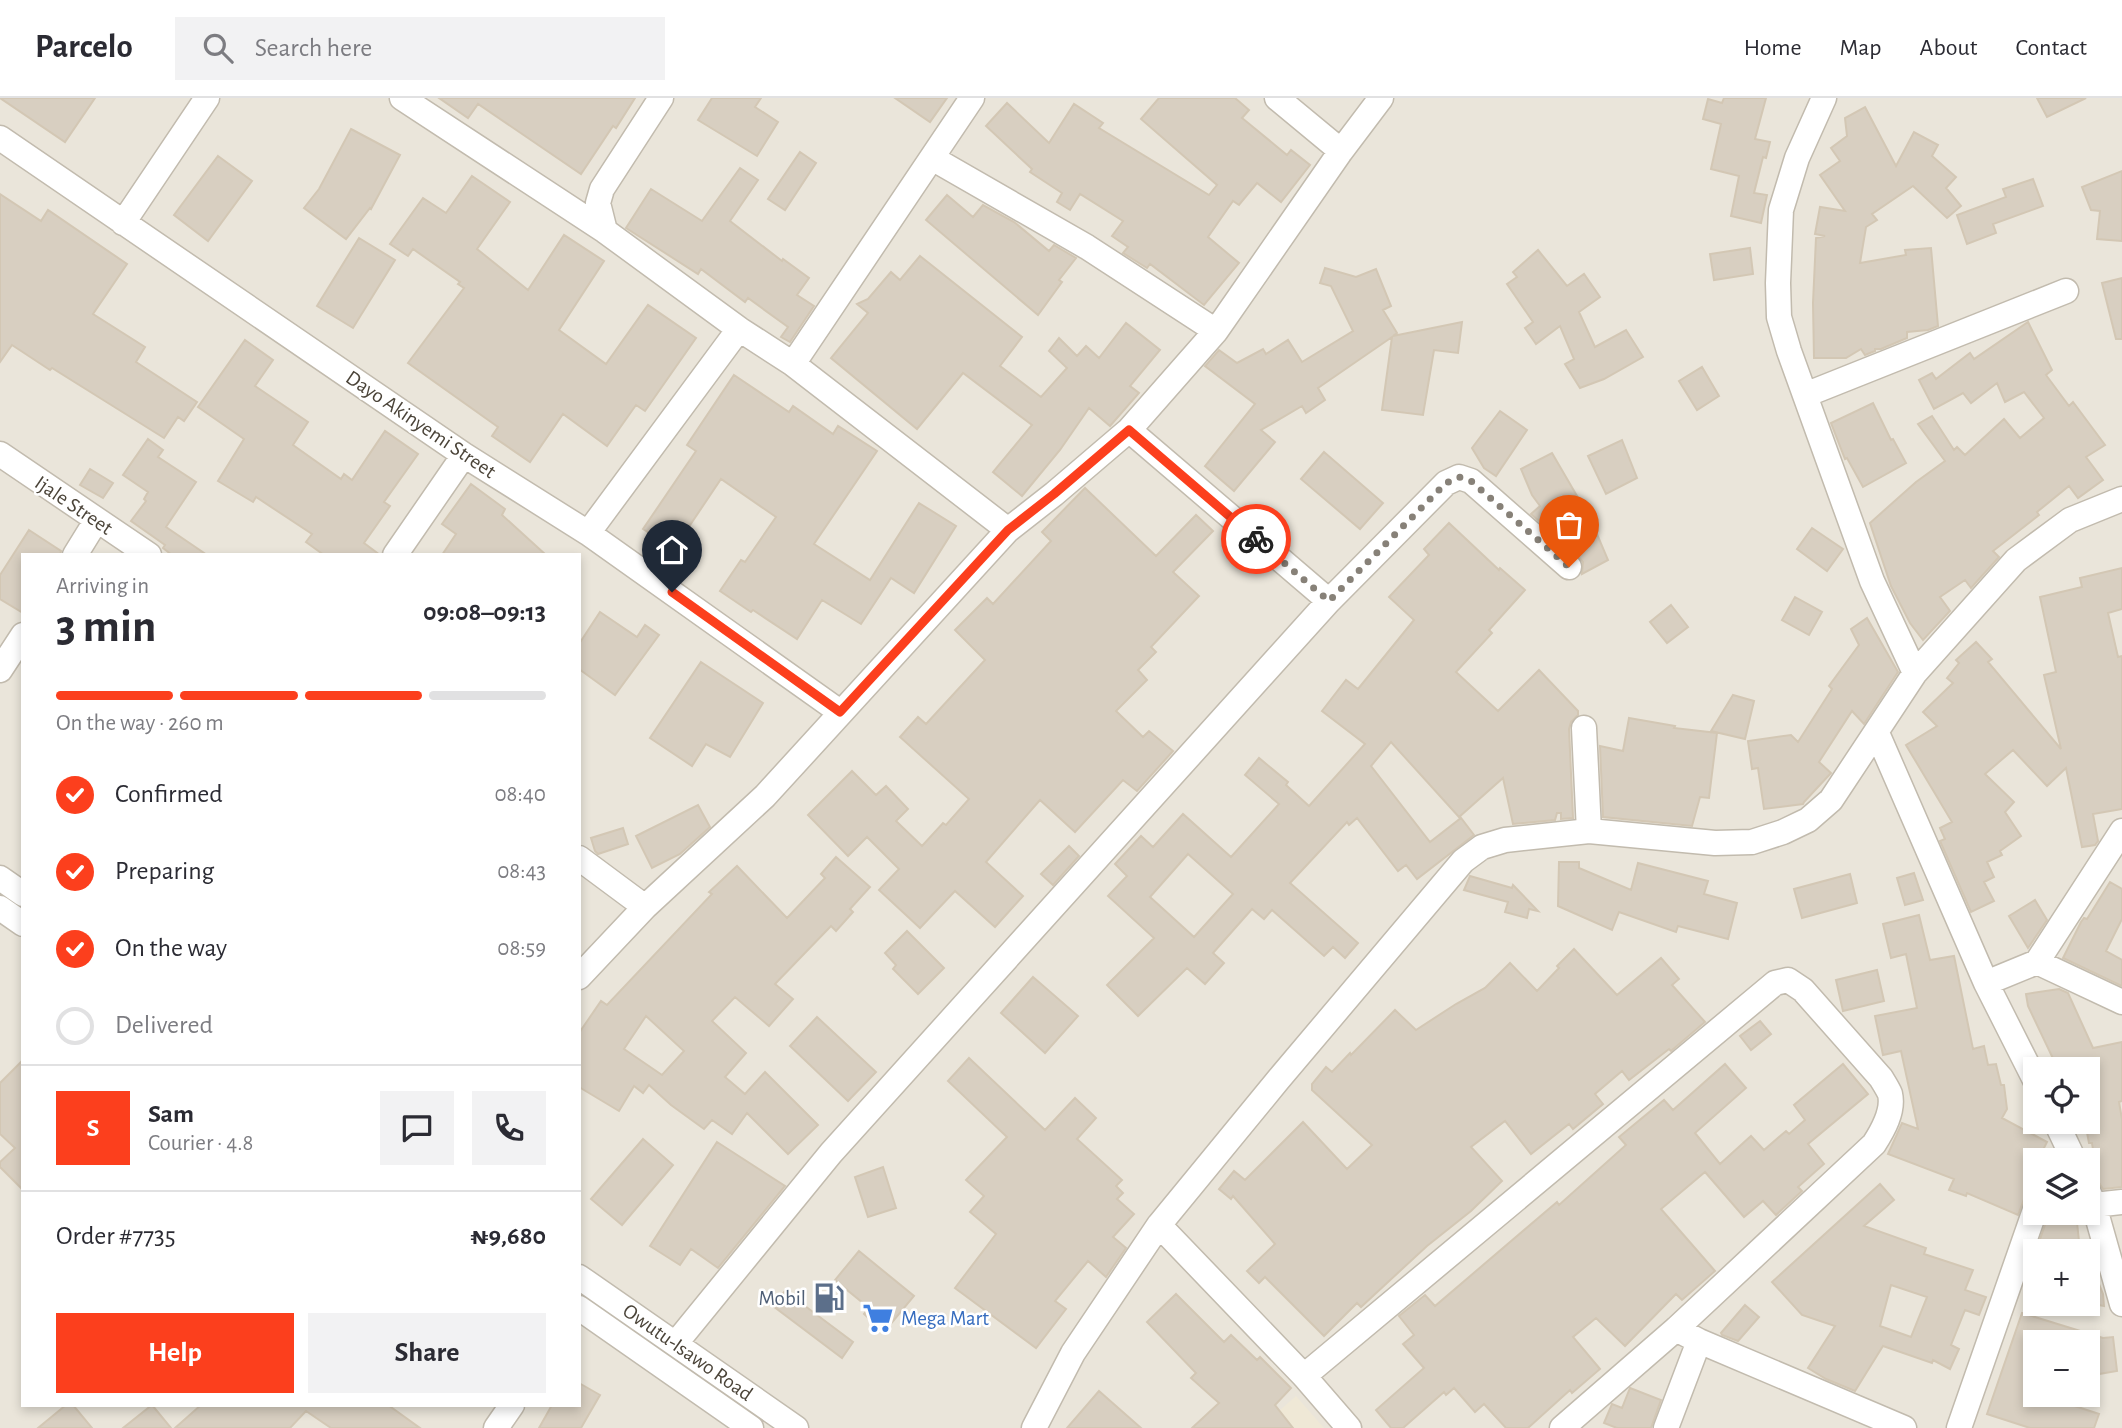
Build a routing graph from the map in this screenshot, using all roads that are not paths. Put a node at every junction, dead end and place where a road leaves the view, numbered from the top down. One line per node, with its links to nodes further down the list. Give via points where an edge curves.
1 (207, 98): 11 (street)
2 (402, 98): 12 (street)
3 (661, 98): 12 (street, via 602,189 598,203)
4 (972, 98): 10 (street)
5 (1277, 98): 9 (street)
6 (1381, 98): 9 (street)
7 (1824, 98): 17 (street, via 1797,158 1782,210 1779,317)
8 (0, 138): 11 (street, Dayo Akinyemi Street)
9 (1341, 151): 15 (street)
10 (932, 158): 15 (street, via 1087,247); 16 (street)
11 (123, 223): 20 (street, Dayo Akinyemi Street)
12 (605, 231): 14 (street)
13 (2066, 291): 17 (street)
14 (739, 329): 16 (street); 24 (street)
15 (1216, 331): 18 (street)
16 (793, 364): 23 (street)
17 (1805, 395): 32 (street, via 1872,582)
18 (1129, 430): 23 (street); 29 (street)
19 (0, 454): 22 (street, Ijale Street)
20 (464, 455): 24 (street, Dayo Akinyemi Street); 27 (street)
21 (2122, 499): 32 (street, via 2070,520 2016,560)
22 (96, 521): 25 (street); 26 (street, Ijale Street)
23 (1008, 530): 33 (street)
24 (588, 533): 33 (street, Dayo Akinyemi Street)
25 (76, 553)
26 (146, 553)
27 (396, 553)
28 (1569, 567): 29 (street, via 1471,481 1459,477 1446,483)
29 (1329, 601): 59 (street, via 831,1153)
30 (21, 638): 31 (street)
31 (0, 670)
32 (1915, 673): 35 (street)
33 (840, 712): 41 (street, via 765,796)
34 (1584, 728): 36 (street)
35 (1877, 733): 36 (street, via 1831,800 1808,820 1783,832 1752,842 1715,843); 46 (street)
36 (1589, 831): 51 (street, via 1505,839 1482,847 1463,861)
37 (2122, 831): 44 (street)
38 (581, 859): 41 (street)
39 (0, 878): 40 (street)
40 (21, 893)
41 (645, 907): 45 (street)
42 (0, 908): 43 (street)
43 (21, 923)
44 (2037, 962): 46 (street); 47 (street)
45 (581, 975)
46 (1986, 983): 48 (street)
47 (2122, 1002)
48 (2023, 1057)
49 (2100, 1199): 50 (street)
50 (2122, 1202)
51 (1159, 1225): 60 (street); 65 (street, via 1073,1353)
52 (2029, 1225): 70 (street)
53 (2099, 1225): 55 (street)
54 (581, 1278): 59 (street, Owutu-Isawo Road)
55 (2122, 1304)
56 (581, 1309): 63 (street, Owutu-Isawo Road)
57 (1676, 1329): 58 (street); 60 (street, via 1874,1144 1884,1128 1890,1094 1881,1078 1803,989 1788,980 1775,983); 67 (street)
58 (1699, 1340): 68 (street); 69 (street)
59 (676, 1343): 64 (street, Owutu-Isawo Road)
60 (1304, 1376): 66 (street)
61 (511, 1407): 62 (street)
62 (496, 1428)
63 (751, 1428)
64 (796, 1428)
65 (1034, 1428)
66 (1349, 1428)
67 (1562, 1428)
68 (1667, 1428)
69 (1905, 1428)
70 (1959, 1428)

